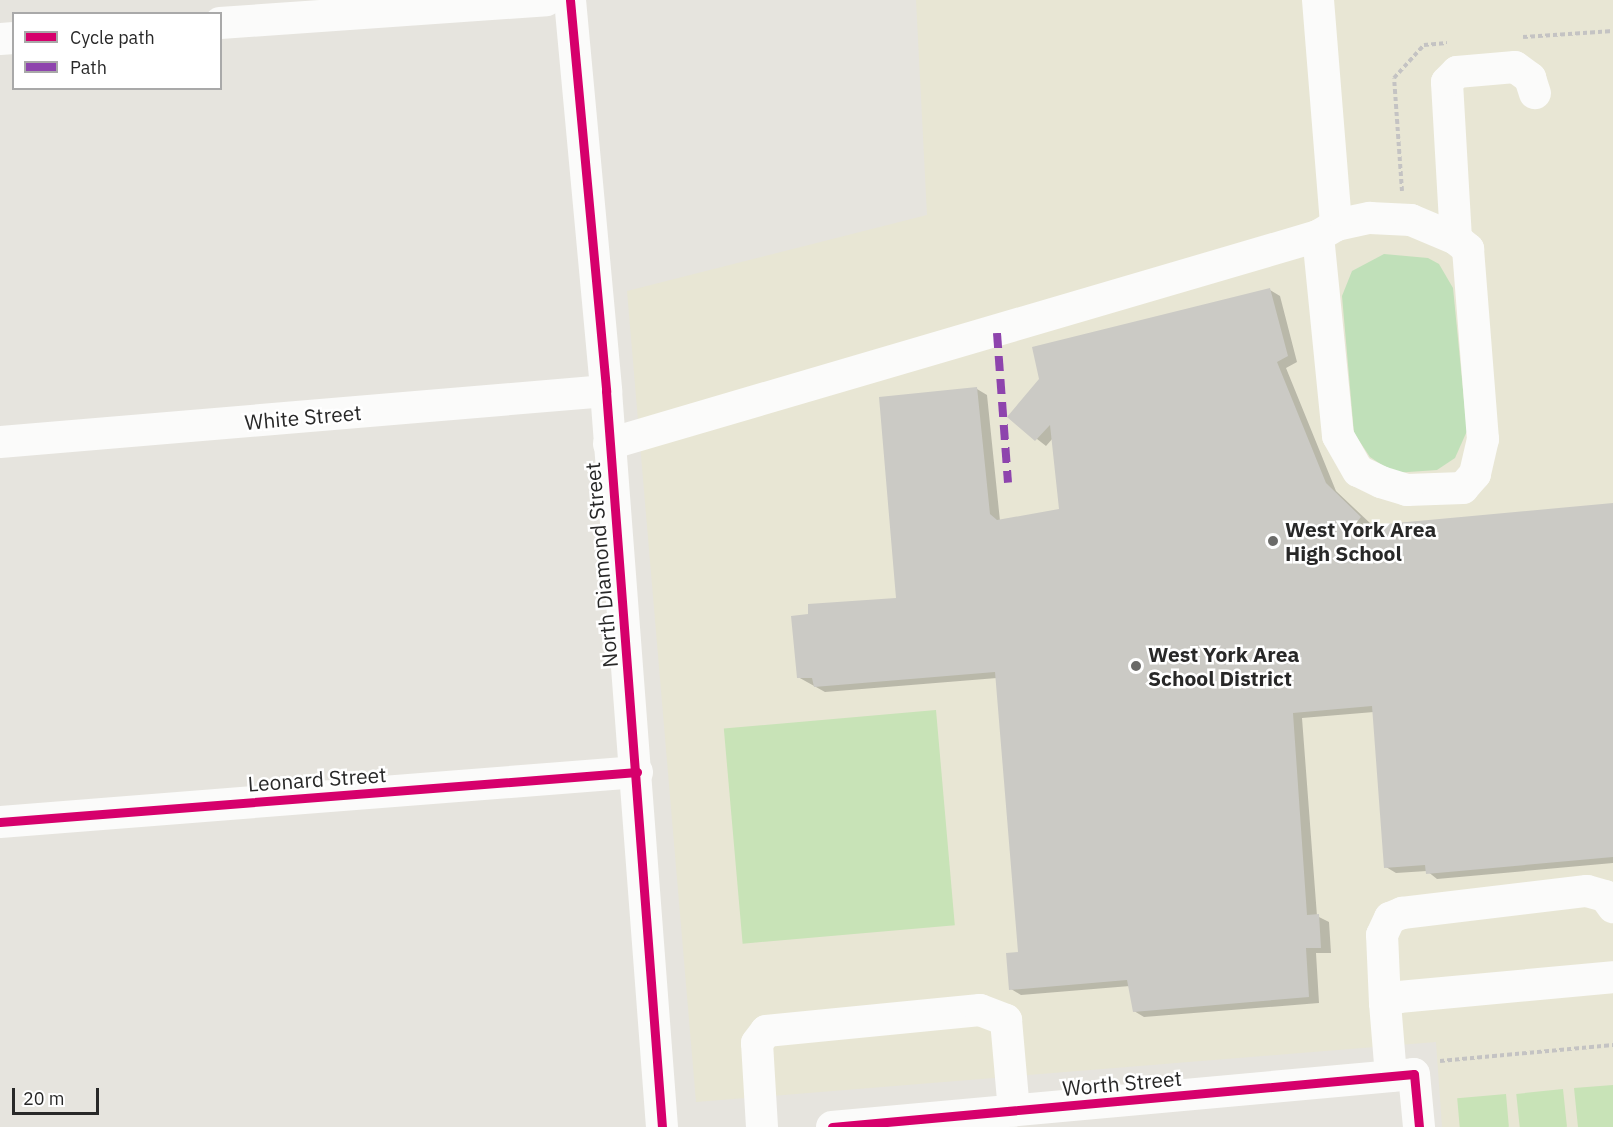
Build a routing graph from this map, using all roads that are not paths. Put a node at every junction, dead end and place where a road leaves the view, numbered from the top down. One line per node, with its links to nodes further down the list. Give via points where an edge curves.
1 (546, 0): 4 (street)
2 (570, 0): 8 (street, North Diamond Street)
3 (1318, 0): 6 (street)
4 (222, 23)
5 (1535, 93): 7 (street, via 1530,78 1515,67 1457,72 1447,81)
6 (1327, 231): 7 (street, via 1370,218 1411,220); 7 (street, via 1338,436 1358,471 1407,490 1463,489 1475,474 1481,457 1483,408 1468,249); 10 (street)
7 (1456, 239)
8 (606, 391): 9 (street, White Street); 10 (street, North Diamond Street)
9 (0, 442)
10 (609, 444): 11 (street, North Diamond Street)
11 (637, 772): 12 (street, Leonard Street); 18 (street, North Diamond Street)
12 (0, 822)
13 (1613, 907): 15 (street, via 1605,896 1587,891 1402,913 1390,918 1382,935)
14 (1613, 977): 15 (street, via 1399,996)
15 (1386, 1003): 16 (street)
16 (1412, 1070): 17 (street, Worth Street); 21 (street)
17 (1014, 1111): 19 (street, via 1006,1020 994,1012 980,1011 766,1031 757,1043); 20 (street, Worth Street)
18 (662, 1127)
19 (762, 1127)
20 (832, 1127)
21 (1419, 1127)

